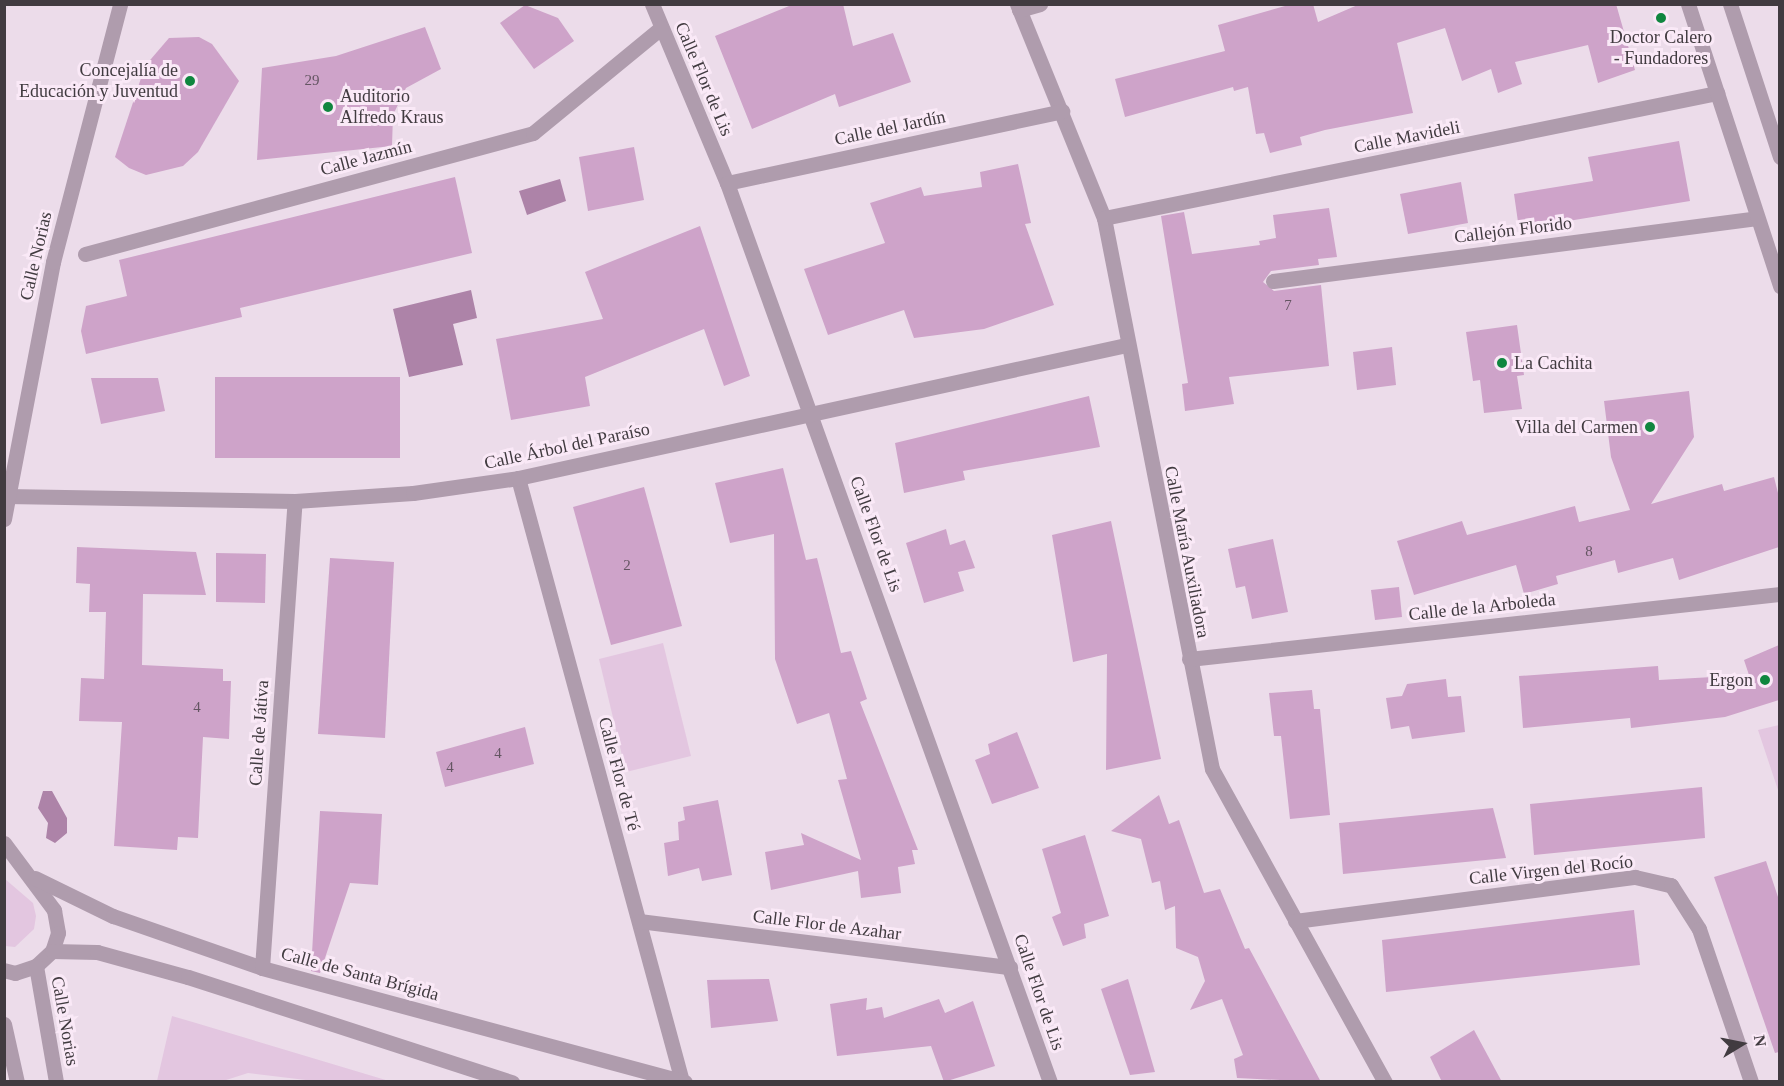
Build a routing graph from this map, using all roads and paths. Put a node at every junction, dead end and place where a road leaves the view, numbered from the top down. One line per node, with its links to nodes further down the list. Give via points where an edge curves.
1 (120, 4): 20 (street, Calle Norias, via 52,262)
2 (652, 4): 7 (street, Calle Flor de Lis)
3 (1040, 4): 6 (street)
4 (1688, 4): 8 (street)
5 (1730, 4): 10 (street)
6 (1018, 7): 9 (street, Calle María Auxiliadora)
7 (661, 28): 11 (street, Calle Flor de Lis); 14 (street, Calle Jazmín, via 533,133)
8 (1717, 93): 12 (street, Calle Mavideli); 13 (street)
9 (1062, 111): 11 (street, Calle del Jardín); 12 (street, Calle María Auxiliadora)
10 (1779, 157)
11 (727, 183): 18 (street, Calle Flor de Lis)
12 (1104, 218): 17 (street, Calle María Auxiliadora)
13 (1757, 218): 15 (street, Callejón Florido); 16 (street)
14 (85, 254)
15 (1274, 281)
16 (1779, 286)
17 (1126, 345): 18 (street, Calle Árbol del Paraíso); 24 (street, Calle María Auxiliadora)
18 (812, 414): 19 (street, Calle Árbol del Paraíso); 31 (street, Calle Flor de Lis)
19 (518, 478): 21 (street, Calle Árbol del Paraíso, via 413,493); 27 (street, Calle Flor de Té)
20 (6, 496): 21 (street, Calle Árbol del Paraíso); 22 (street, Calle Norias)
21 (295, 501): 32 (street, Calle de Játiva)
22 (4, 519)
23 (1779, 594): 24 (street, Calle de la Arboleda)
24 (1189, 659): 28 (street, Calle María Auxiliadora, via 1212,770)
25 (4, 843): 26 (street, Calle Norias)
26 (34, 878): 29 (street, Calle Norias, via 54,910 58,933); 32 (street, Calle de Santa Brígida, via 113,916)
27 (639, 921): 31 (street, Calle Flor de Azahar); 35 (street, Calle Flor de Té)
28 (1294, 921): 40 (street, Calle María Auxiliadora); 41 (street, Calle Virgen del Rocío, via 1635,877 1671,885 1699,929)
29 (52, 951): 30 (street); 38 (street, via 97,952 188,977)
30 (36, 966): 33 (street, via 15,973); 37 (street, Calle Norias)
31 (1010, 967): 39 (street, Calle Flor de Lis)
32 (262, 968): 35 (street, Calle de Santa Brígida)
33 (4, 970)
34 (4, 1024): 36 (street)
35 (684, 1081)
36 (17, 1082)
37 (56, 1082)
38 (512, 1082)
39 (1050, 1082)
40 (1385, 1082)
41 (1751, 1082)

